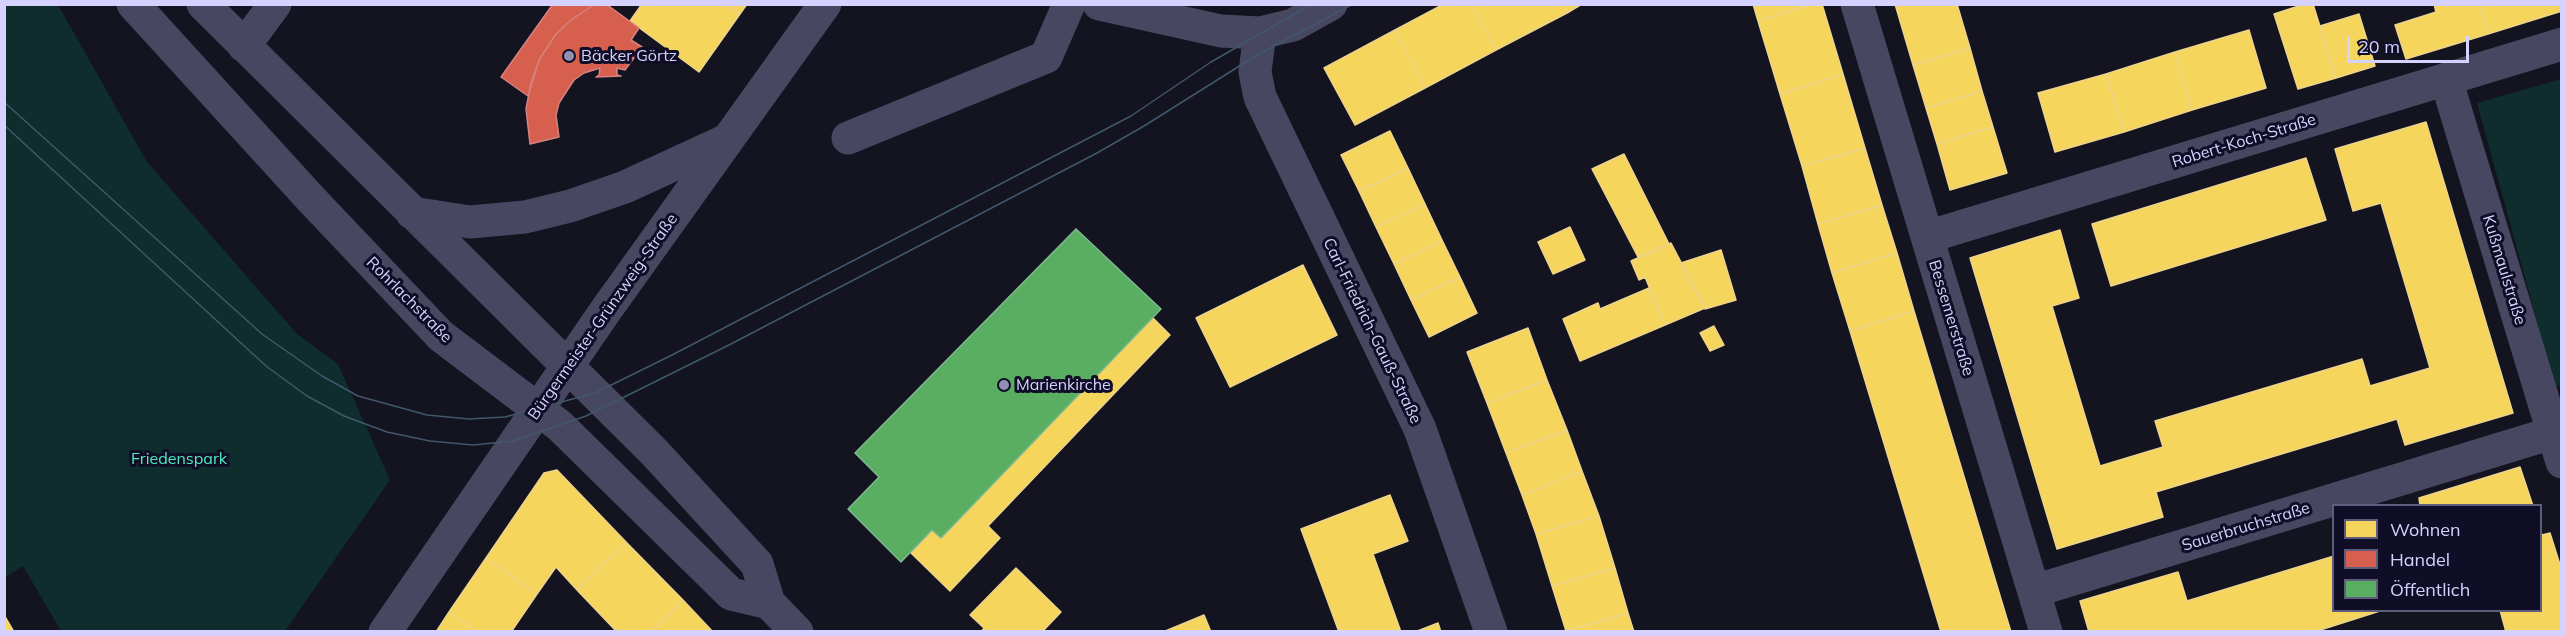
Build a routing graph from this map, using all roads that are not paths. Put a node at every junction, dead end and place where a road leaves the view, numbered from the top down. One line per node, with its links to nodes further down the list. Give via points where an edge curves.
1 (133, 4): 18 (street, Rohrlachstraße, via 441,336)
2 (203, 4): 11 (street)
3 (275, 4): 11 (street)
4 (825, 4): 14 (street, Bürgermeister-Grünzweig-Straße)
5 (1069, 4): 13 (street, via 1046,57)
6 (1099, 4): 9 (street, via 1221,31)
7 (1331, 4): 9 (street, via 1293,24)
8 (1857, 4): 16 (street, Bessemerstraße)
9 (1260, 33): 26 (street, Carl-Friedrich-Gauß-Straße, via 1255,72 1260,97 1420,429)
10 (2562, 44): 12 (street, Robert-Koch-Straße)
11 (244, 46): 15 (street)
12 (2446, 79): 16 (street, Robert-Koch-Straße); 19 (street, Kußmaulstraße)
13 (848, 138)
14 (729, 139): 15 (street, via 625,188 525,217 470,222); 17 (street, Bürgermeister-Grünzweig-Straße)
15 (412, 213): 17 (street)
16 (1927, 237): 22 (street, Bessemerstraße)
17 (567, 365): 18 (street, Bürgermeister-Grünzweig-Straße); 23 (street, via 757,564)
18 (538, 409): 23 (street, Rohrlachstraße, via 731,594); 24 (street, Bürgermeister-Grünzweig-Straße)
19 (2559, 442): 20 (street, Sauerbruchstraße)
20 (2341, 504)
21 (2332, 506): 22 (street, Sauerbruchstraße)
22 (2034, 591): 27 (street, Bessemerstraße)
23 (769, 603): 25 (street)
24 (385, 632)
25 (797, 632)
26 (1491, 632)
27 (2046, 632)

